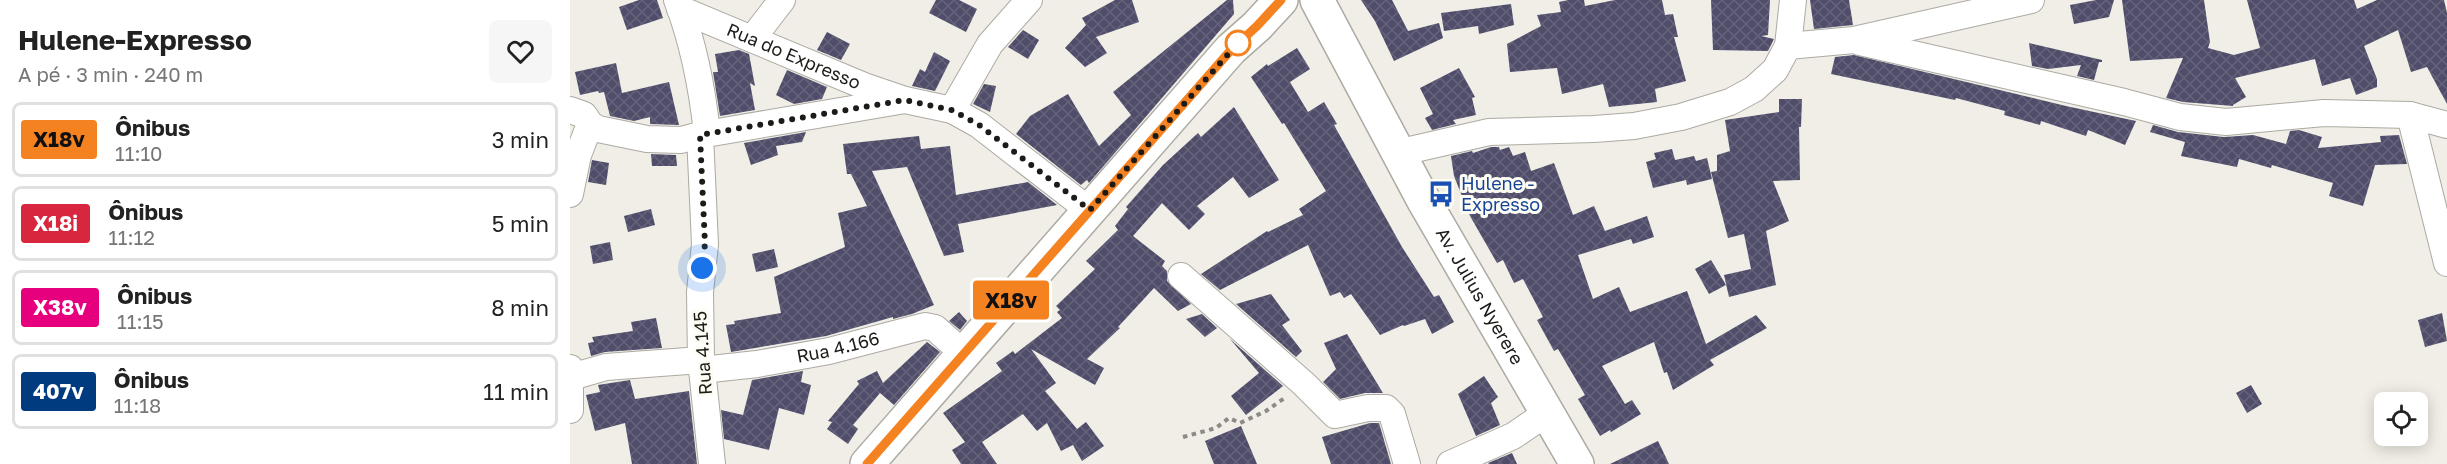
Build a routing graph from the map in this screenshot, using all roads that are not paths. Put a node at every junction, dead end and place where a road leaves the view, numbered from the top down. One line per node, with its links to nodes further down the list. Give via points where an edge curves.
1 (782, 0): 10 (street)
2 (1029, 0): 15 (street, via 990,44)
3 (1281, 0): 9 (main road, via 1257,26)
4 (1317, 0): 13 (main road, Av. Julius Nyerere)
5 (1334, 0): 13 (main road)
6 (1793, 0): 12 (street)
7 (2031, 0): 11 (street)
8 (678, 4): 10 (street, Rua do Expresso); 19 (street, Rua 4.145, via 701,80)
9 (1244, 18): 22 (main road)
10 (752, 39): 14 (street, Rua do Expresso)
11 (1854, 40): 12 (street); 16 (street, via 2180,117 2226,122 2324,113)
12 (1788, 46): 20 (street, via 1775,70 1754,89 1730,102 1682,117 1634,126 1489,132)
13 (1350, 64): 20 (main road, Av. Julius Nyerere)
14 (905, 100): 15 (street, Rua do Expresso); 19 (street)
15 (952, 110): 22 (street, Rua do Expresso)
16 (2410, 115): 18 (street); 23 (street)
17 (580, 117): 19 (street, via 598,129 665,141); 21 (street)
18 (2447, 125)
19 (704, 134): 26 (street, Rua 4.145)
20 (1397, 153): 29 (main road, Av. Julius Nyerere)
21 (570, 194)
22 (1097, 203): 25 (main road)
23 (2447, 263)
24 (1181, 276): 32 (street, via 1335,415 1386,408 1392,414)
25 (964, 354): 26 (street, Rua 4.166, via 935,328 925,326 829,351 757,364); 31 (main road)
26 (701, 365): 27 (street, via 606,367); 30 (street, Rua 4.145)
27 (571, 373): 28 (street)
28 (570, 410)
29 (1546, 413): 33 (street, via 1513,435); 34 (main road, Av. Julius Nyerere)
30 (712, 464)
31 (867, 464)
32 (1407, 464)
33 (1450, 464)
34 (1576, 464)

